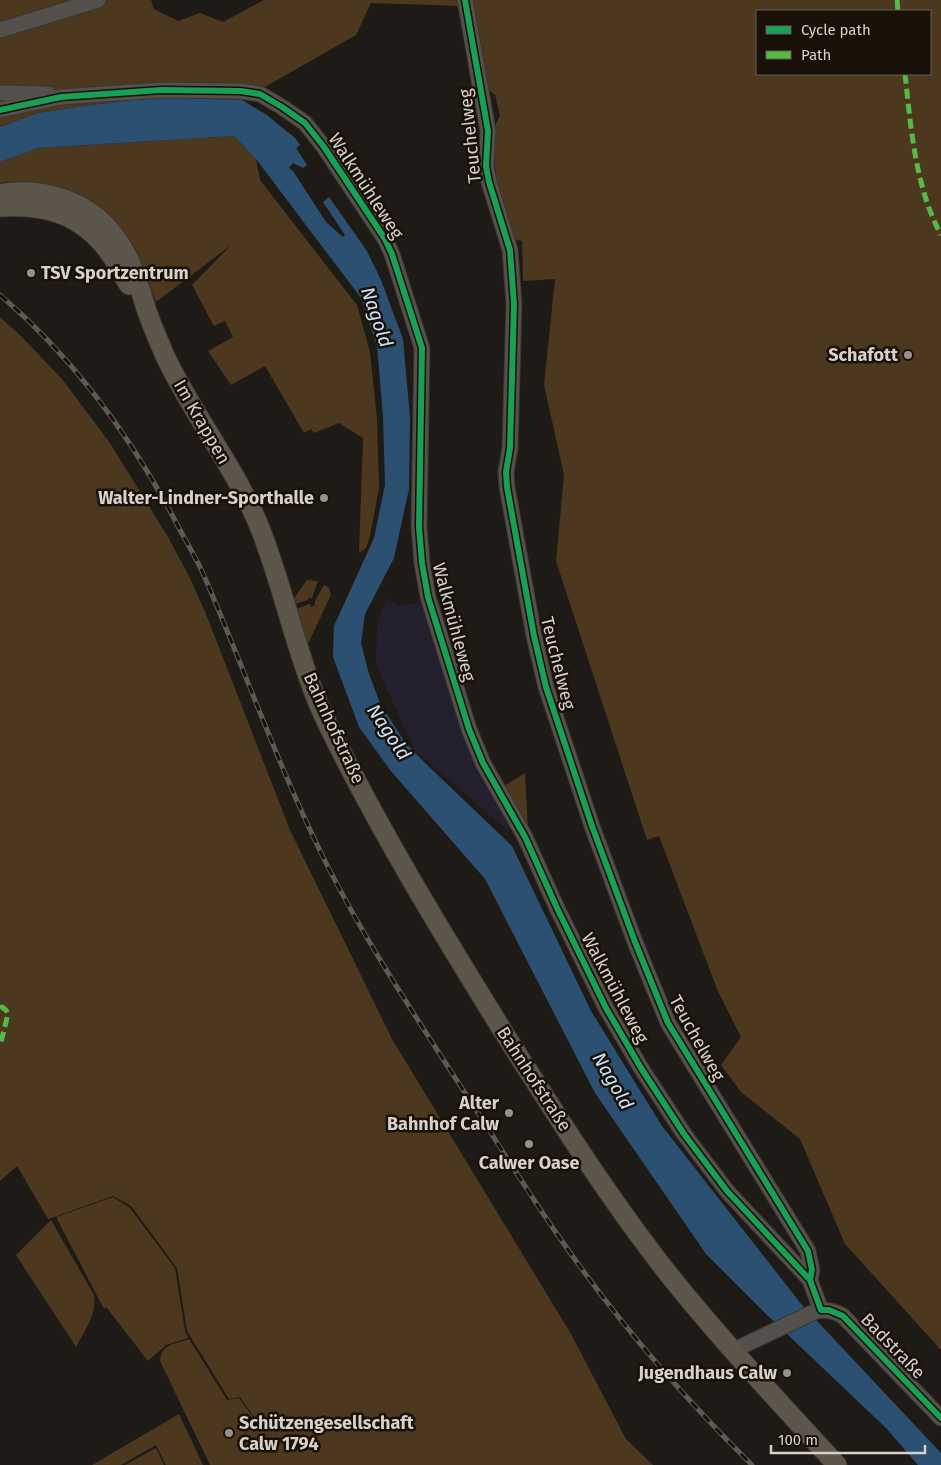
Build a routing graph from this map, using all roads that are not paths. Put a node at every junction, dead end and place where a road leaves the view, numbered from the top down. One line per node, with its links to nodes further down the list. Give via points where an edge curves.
1 (98, 0): 3 (street)
2 (465, 0): 11 (street, Teuchelweg, via 488,131 486,166 510,250 514,304 506,487 546,687 592,826 668,1023 808,1251 812,1270)
3 (0, 30)
4 (0, 93): 5 (street, via 56,94)
5 (61, 97): 6 (street, Walkmühleweg); 11 (street, Walkmühleweg, via 161,90 240,90 260,94 305,123 384,240 392,254 422,348 422,563 431,606 469,729 483,763 525,837 606,1008 641,1068 684,1134 727,1191)
6 (0, 110)
7 (0, 194): 9 (main road, Im Krappen, via 16,191 50,194 80,206 96,217 126,252)
8 (0, 207): 9 (main road, Im Krappen, via 41,207 79,222 111,255)
9 (146, 308): 10 (main road, Im Krappen, via 177,382 235,479 258,525)
10 (300, 649): 13 (main road, Bahnhofstraße, via 329,727 449,944 605,1188 668,1274)
11 (810, 1280): 12 (street, Walkmühleweg)
12 (819, 1310): 13 (street); 14 (street, Badstraße, via 843,1316)
13 (732, 1351): 15 (main road, Bahnhofstraße)
14 (941, 1418)
15 (837, 1465)

